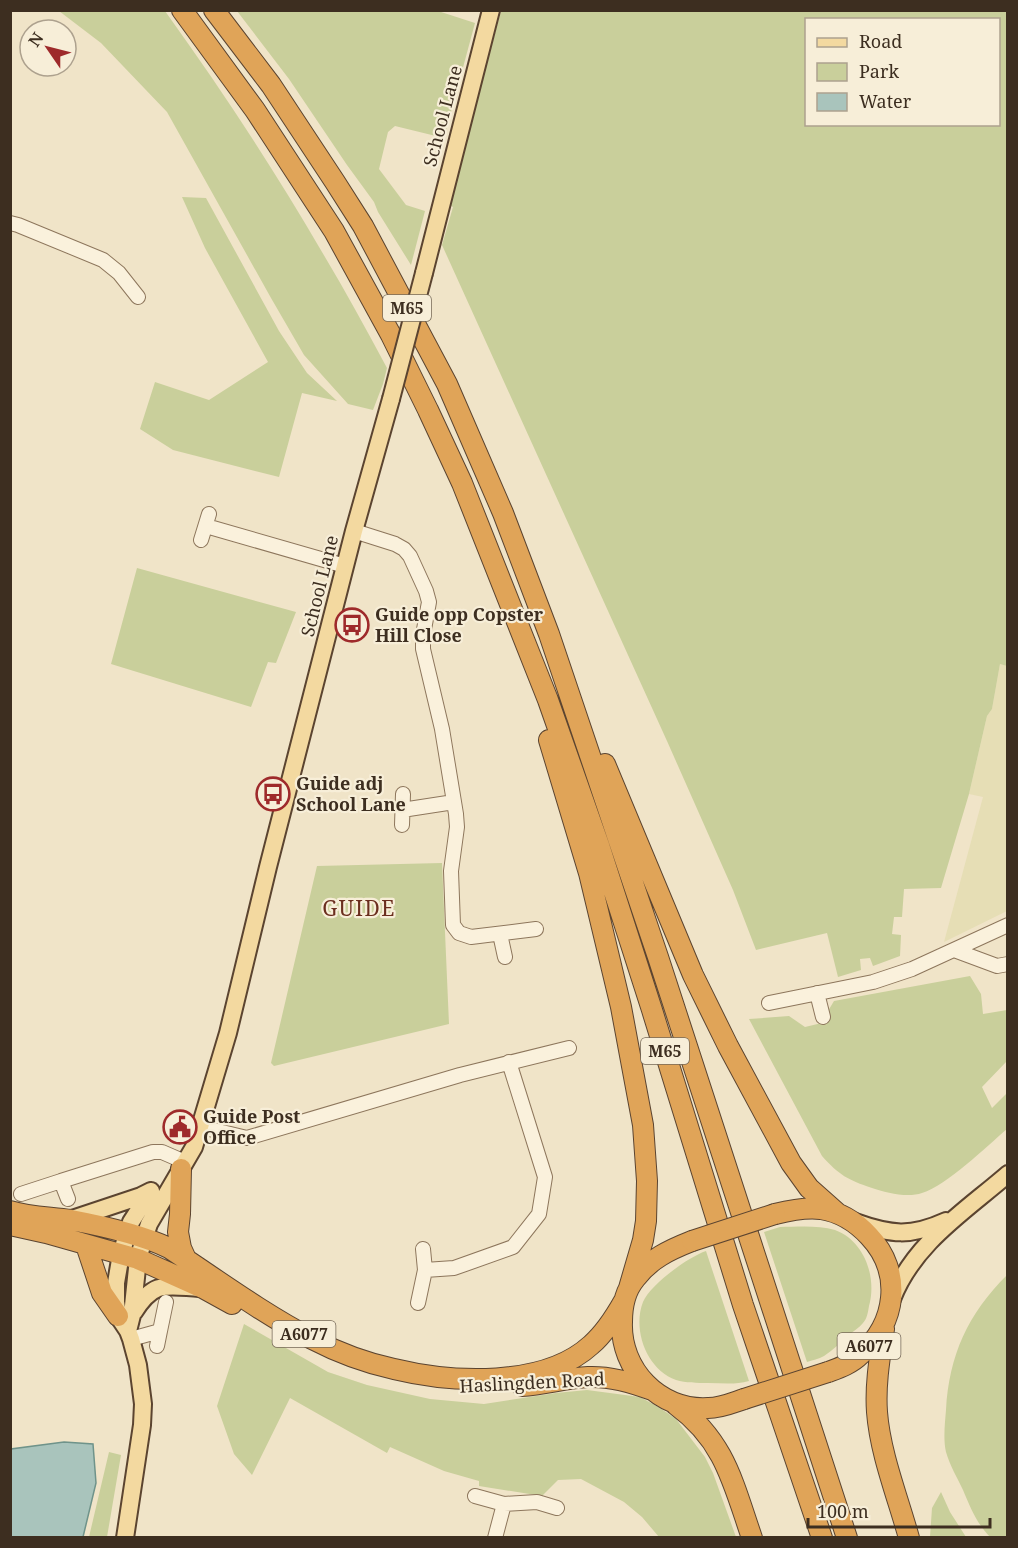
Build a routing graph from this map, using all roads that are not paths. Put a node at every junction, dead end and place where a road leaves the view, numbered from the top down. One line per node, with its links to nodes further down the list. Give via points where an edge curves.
1 (182, 10): 9 (highway, M65, via 255,110 334,231 428,410)
2 (214, 10): 10 (highway, M65, via 271,85 363,226 447,384 504,513)
3 (491, 10): 6 (main road, School Lane, bridge)
4 (10, 223): 5 (street, via 103,260)
5 (138, 297)
6 (354, 531): 8 (main road, School Lane); 12 (street, via 404,549 426,591 429,602 423,648)
7 (201, 540): 8 (street, via 207,520)
8 (345, 566): 26 (main road, School Lane, via 228,1034)
9 (497, 568): 45 (highway, via 589,873 637,1092 647,1201 643,1240); 60 (highway, M65, via 599,845 742,1305)
10 (549, 634): 35 (highway, via 693,975 728,1046 791,1162 809,1188); 61 (highway, M65)
11 (403, 794): 13 (street)
12 (454, 801): 13 (street); 17 (street, via 457,821 451,870 453,925 467,937)
13 (402, 810): 14 (street)
14 (402, 825)
15 (1008, 925): 18 (street)
16 (536, 929): 17 (street)
17 (501, 933): 19 (street)
18 (954, 950): 20 (street, via 997,966); 21 (street, via 873,982)
19 (505, 957)
20 (1008, 964)
21 (817, 993): 22 (street); 23 (street)
22 (769, 1003)
23 (823, 1017)
24 (569, 1048): 25 (street)
25 (509, 1062): 26 (street, via 248,1138); 43 (street, via 544,1177 539,1214 513,1247 454,1268)
26 (201, 1127): 27 (main road, School Lane)
27 (183, 1166): 29 (street, via 162,1152 153,1152); 30 (main road); 38 (main road, School Lane, via 149,1224); 42 (highway, via 178,1232)
28 (1008, 1174): 34 (main road)
29 (61, 1181): 31 (street); 32 (street)
30 (151, 1191): 36 (main road); 38 (main road, via 131,1222)
31 (21, 1194)
32 (68, 1199)
33 (10, 1211): 36 (highway, Haslingden Road / A6077)
34 (955, 1216): 35 (main road, via 924,1230 906,1233 888,1232); 48 (main road, via 916,1257)
35 (844, 1217): 45 (highway, A6077, bridge, via 810,1208 776,1214 692,1241 655,1259 635,1279); 48 (highway, A6077, via 874,1241 885,1258)
36 (69, 1220): 38 (highway, Haslingden Road / A6077)
37 (10, 1225): 39 (highway, Haslingden Road / A6077)
38 (135, 1236): 41 (main road); 42 (highway, Haslingden Road / A6077, via 161,1244)
39 (86, 1245): 41 (highway, Haslingden Road / A6077); 50 (highway, via 102,1293)
40 (423, 1249): 43 (street)
41 (129, 1256): 44 (highway, Haslingden Road / A6077); 50 (main road, via 116,1289)
42 (186, 1259): 45 (highway, Haslingden Road / A6077, via 313,1339 363,1360 435,1377 522,1376 568,1361 591,1346 608,1328)
43 (425, 1270): 47 (street)
44 (203, 1288): 50 (main road, via 153,1290 142,1299); 53 (highway, Haslingden Road / A6077, via 302,1343 358,1370 393,1380 480,1389 598,1377 624,1380)
45 (627, 1294): 53 (highway, via 621,1326 625,1350 637,1373)
46 (166, 1302): 51 (street)
47 (418, 1303)
48 (891, 1303): 49 (highway, A6077)
49 (885, 1323): 53 (highway, A6077, bridge, via 870,1346 842,1367 726,1405 700,1408); 62 (highway, via 878,1370 879,1430)
50 (128, 1325): 51 (street); 57 (main road, via 142,1393 142,1425)
51 (160, 1331): 52 (street)
52 (157, 1346)
53 (659, 1395): 59 (highway, via 698,1423 718,1450)
54 (475, 1496): 55 (street)
55 (504, 1504): 56 (street, via 537,1502); 58 (street)
56 (557, 1508)
57 (125, 1538)
58 (495, 1538)
59 (752, 1538)
60 (822, 1538)
61 (847, 1538)
62 (909, 1538)

